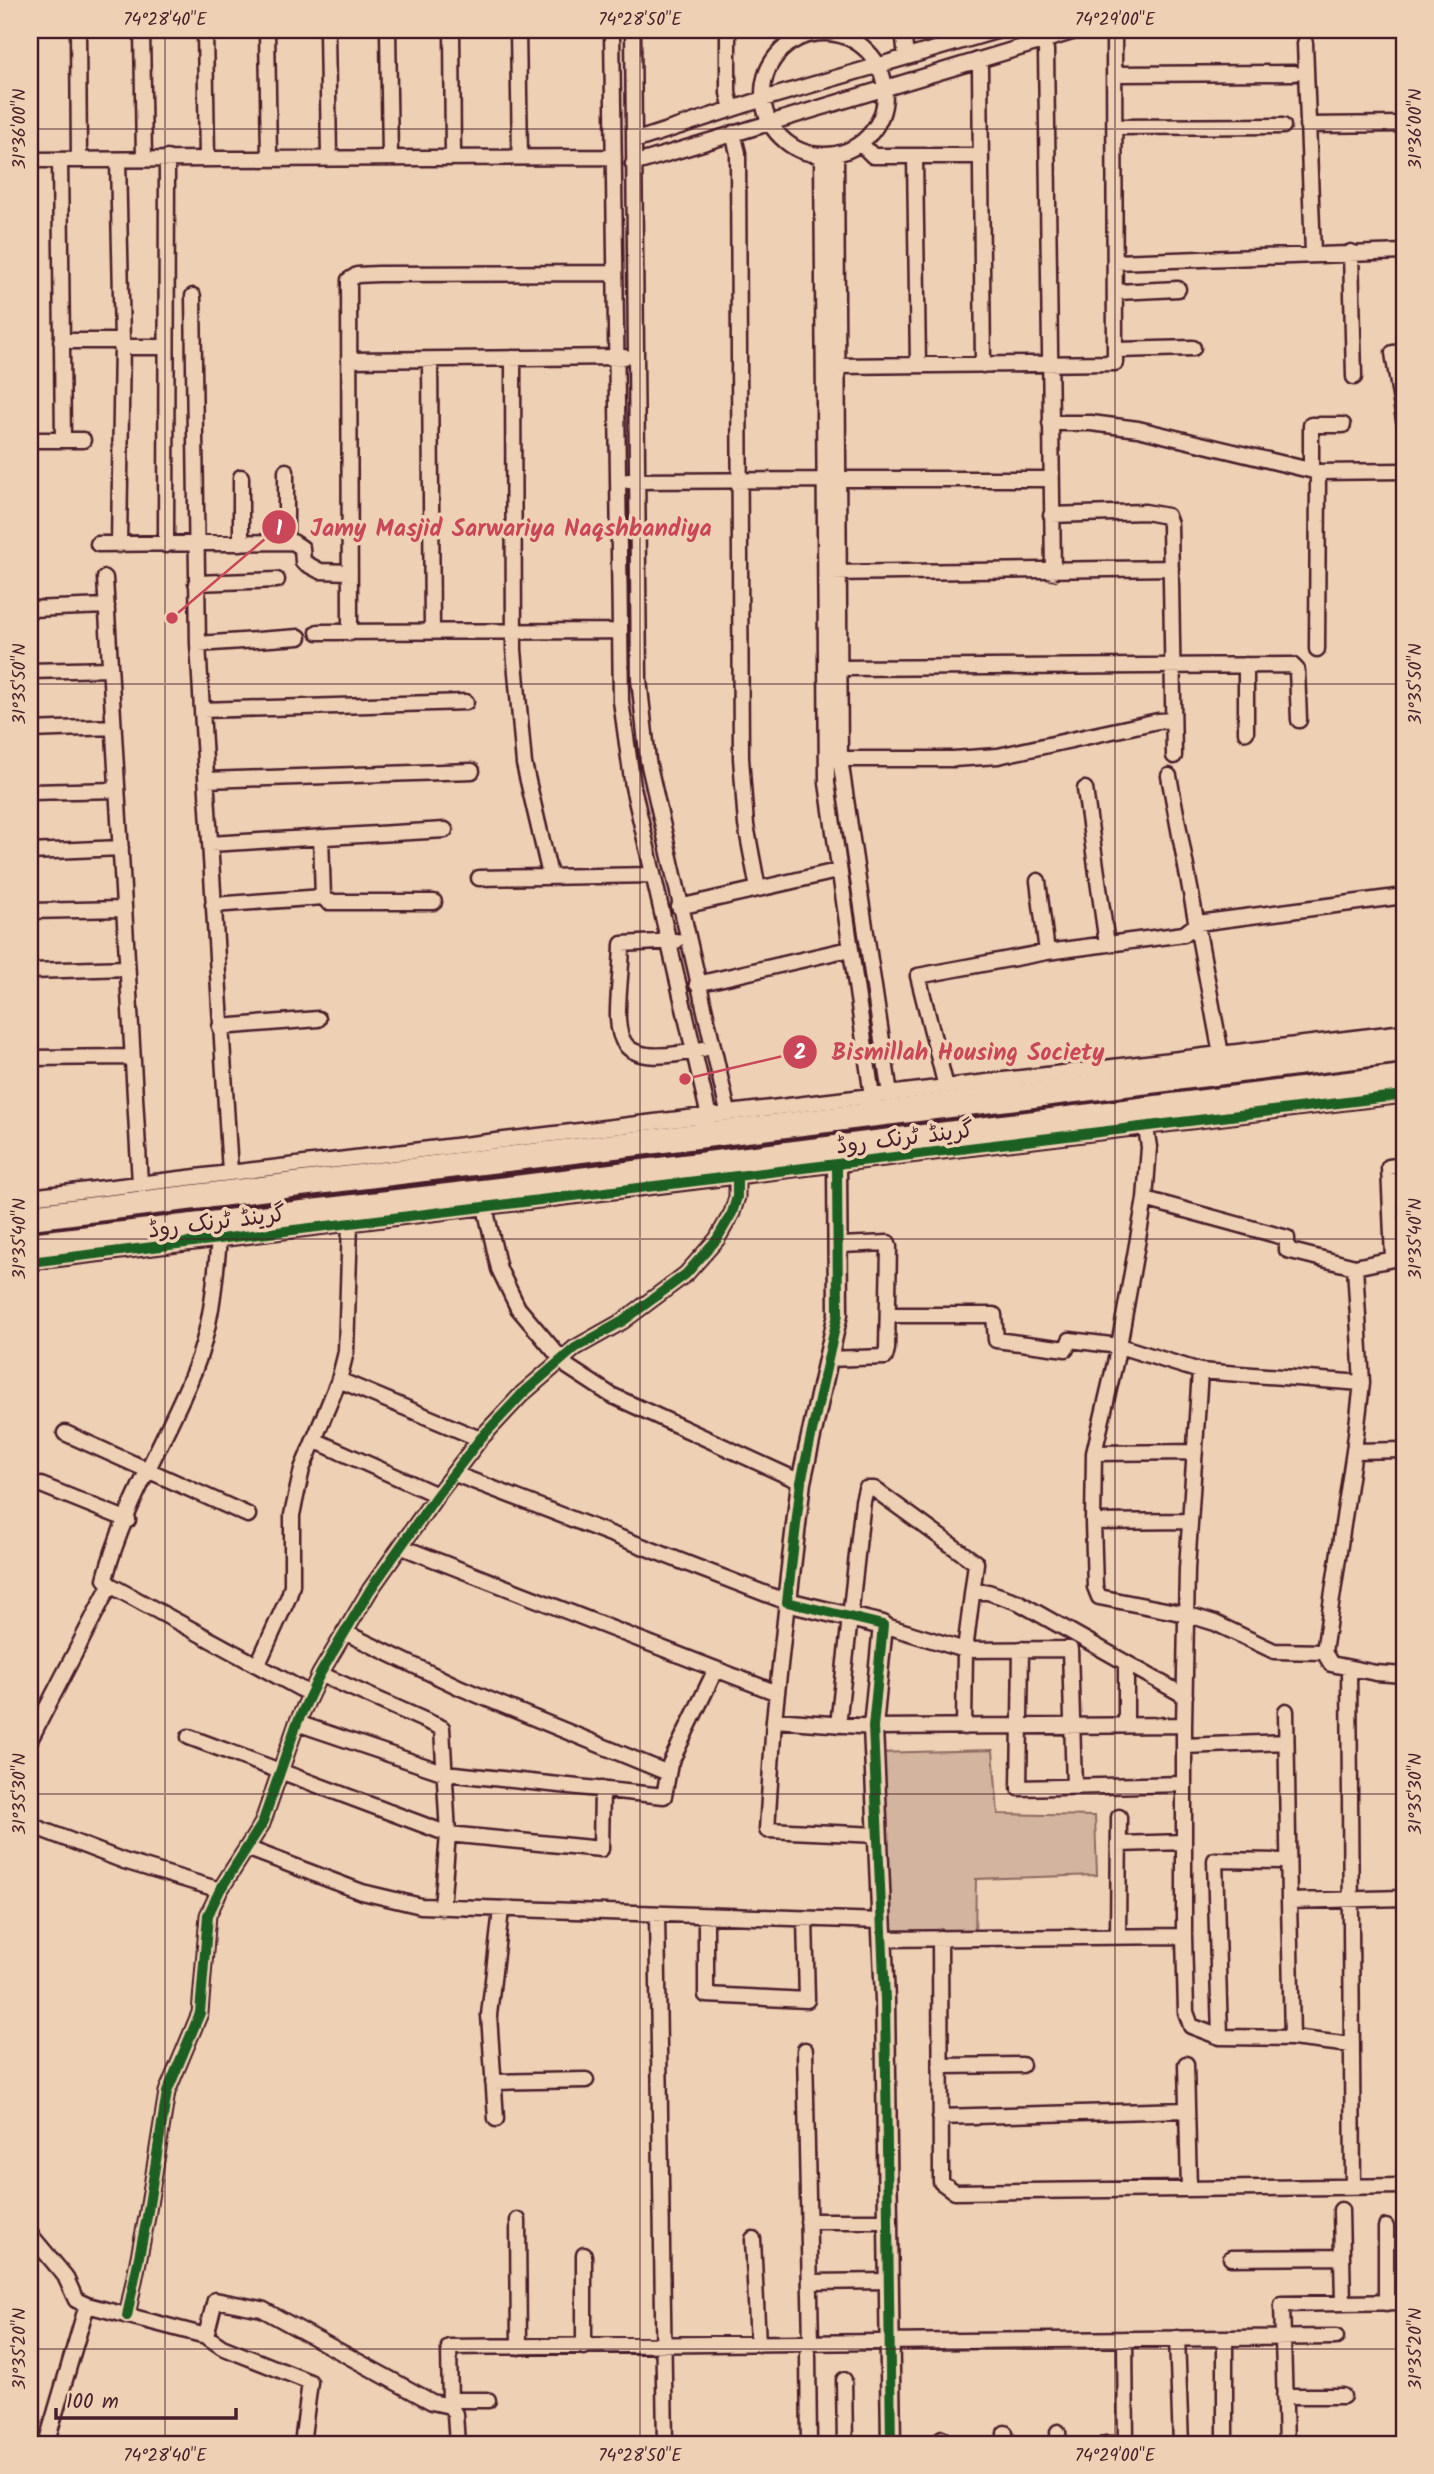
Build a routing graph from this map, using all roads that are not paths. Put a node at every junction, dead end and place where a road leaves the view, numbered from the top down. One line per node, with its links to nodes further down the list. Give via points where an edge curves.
1 (78, 30): 49 (street)
2 (142, 30): 47 (street)
3 (205, 30): 46 (street)
4 (267, 30): 39 (street)
5 (327, 30): 40 (street)
6 (388, 30): 41 (street)
7 (452, 30): 42 (street)
8 (518, 30): 37 (street)
9 (612, 30): 43 (street)
10 (633, 30): 34 (street)
11 (728, 30): 27 (street)
12 (903, 30): 20 (street)
13 (1000, 30): 17 (street)
14 (1079, 30): 18 (street)
15 (1114, 30): 24 (street)
16 (798, 34): 22 (street, via 849,38 866,49); 26 (street, via 771,63)
17 (969, 34): 20 (street)
18 (1043, 40): 21 (street); 75 (street)
19 (1304, 43): 30 (street)
20 (906, 57): 22 (street)
21 (977, 60): 25 (street); 38 (street)
22 (878, 65): 25 (street); 26 (street)
23 (1294, 73): 24 (street)
24 (1115, 74): 32 (street)
25 (886, 88): 28 (street); 35 (street, via 880,119)
26 (762, 99): 27 (street); 28 (street)
27 (732, 109): 34 (street)
28 (769, 122): 33 (street); 36 (street, via 795,148)
29 (1404, 124): 30 (street)
30 (1307, 125): 55 (street)
31 (1283, 126): 32 (street)
32 (1115, 127): 56 (street)
33 (733, 133): 52 (street); 90 (street, via 738,153)
34 (634, 141): 52 (street)
35 (861, 144): 36 (street); 44 (street, via 873,156)
36 (829, 155): 61 (street)
37 (520, 156): 42 (street); 43 (street)
38 (981, 156): 44 (street); 74 (street)
39 (269, 157): 40 (street); 46 (street)
40 (329, 157): 41 (street)
41 (390, 157): 42 (street)
42 (453, 157)
43 (614, 157): 57 (street)
44 (915, 157): 73 (street)
45 (167, 158): 46 (street); 47 (street); 64 (street)
46 (207, 158)
47 (144, 159): 50 (street)
48 (30, 160): 51 (street)
49 (79, 160): 50 (street); 51 (street)
50 (118, 160): 63 (street)
51 (60, 161): 62 (street)
52 (633, 164): 68 (street)
53 (1404, 251): 54 (street)
54 (1351, 252): 55 (street); 77 (street)
55 (1313, 253): 56 (street)
56 (1115, 262): 59 (street)
57 (614, 273): 69 (street); 71 (street, via 351,276 347,284)
58 (1178, 289): 59 (street)
59 (1116, 292): 66 (street)
60 (193, 296): 100 (street)
61 (830, 297): 76 (street); 80 (street)
62 (61, 341): 63 (street); 83 (street)
63 (121, 344): 64 (street); 98 (street)
64 (166, 347): 99 (street)
65 (1193, 348): 66 (street)
66 (1117, 350): 75 (street, via 1117,359 1110,365)
67 (1404, 352): 78 (street, via 1393,353)
68 (633, 356): 69 (street); 93 (street)
69 (615, 357): 70 (street); 92 (street)
70 (513, 358): 72 (street); 113 (street)
71 (349, 360): 72 (street); 102 (street)
72 (430, 360): 112 (street)
73 (918, 365): 74 (street); 76 (street)
74 (983, 365): 75 (street)
75 (1050, 365): 79 (street)
76 (836, 366): 80 (street)
77 (1354, 377)
78 (1404, 420)
79 (1050, 423): 86 (street, via 1138,429); 89 (street)
80 (830, 424): 91 (street)
81 (1343, 425): 86 (street, via 1311,425)
82 (30, 440): 83 (street)
83 (63, 440): 84 (street)
84 (83, 440)
85 (286, 471): 95 (street)
86 (1314, 471): 87 (street); 117 (street)
87 (1404, 471)
88 (241, 477): 96 (street)
89 (1050, 478): 91 (street); 94 (street)
90 (738, 480): 91 (street); 93 (street); 148 (street, via 742,789)
91 (831, 480): 104 (street)
92 (616, 481): 93 (street); 110 (street)
93 (635, 482): 153 (street, via 643,722)
94 (1051, 514): 101 (street, via 1145,512 1167,516); 103 (street)
95 (286, 542): 96 (street); 102 (street, via 299,544 303,562 313,569)
96 (241, 543): 100 (street)
97 (98, 544): 98 (street)
98 (119, 545): 99 (street)
99 (166, 545): 100 (street)
100 (194, 545): 107 (street)
101 (1171, 568): 103 (street); 118 (street)
102 (348, 572): 114 (street)
103 (1053, 572): 104 (street)
104 (832, 573): 120 (street); 131 (street)
105 (105, 578): 108 (street)
106 (277, 580): 107 (street)
107 (196, 583): 116 (street)
108 (107, 606): 109 (street); 121 (street)
109 (30, 609)
110 (618, 631): 113 (street); 145 (street, via 629,765)
111 (318, 632): 114 (street)
112 (432, 632): 113 (street); 114 (street)
113 (516, 632): 144 (street, via 524,764)
114 (350, 633)
115 (299, 637): 116 (street)
116 (198, 644): 124 (street)
117 (1317, 649)
118 (1173, 665): 119 (street); 120 (street); 125 (street)
119 (1246, 665): 126 (street, via 1296,666); 129 (street)
120 (839, 668): 131 (street)
121 (110, 669): 122 (street); 127 (street)
122 (30, 671)
123 (466, 702): 124 (street)
124 (202, 710): 134 (street)
125 (1173, 720): 130 (street); 131 (street, via 998,756)
126 (1299, 720)
127 (114, 727): 128 (street); 136 (street)
128 (30, 730)
129 (1246, 732)
130 (1174, 756)
131 (833, 759): 143 (street); 176 (street)
132 (472, 771): 134 (street)
133 (1169, 776): 156 (street)
134 (206, 780): 140 (street)
135 (1085, 789): 159 (street)
136 (117, 790): 137 (street); 141 (street)
137 (30, 792)
138 (445, 830): 139 (street)
139 (321, 838): 140 (street); 150 (street)
140 (210, 844): 152 (street)
141 (121, 848): 142 (street); 154 (street)
142 (30, 852)
143 (838, 871): 148 (street); 160 (street)
144 (550, 875): 145 (street); 146 (street)
145 (653, 875): 158 (street)
146 (479, 878)
147 (1038, 881): 161 (street)
148 (758, 889): 153 (street)
149 (1404, 896): 156 (street)
150 (323, 897): 151 (street, via 328,902); 152 (street)
151 (434, 902)
152 (213, 905): 166 (street)
153 (679, 907): 157 (street)
154 (124, 909): 155 (street); 162 (street)
155 (30, 911)
156 (1198, 923): 159 (street, via 1184,934); 171 (street)
157 (687, 939): 158 (street); 164 (street)
158 (668, 943): 170 (street); 170 (street, via 622,944 620,1032 626,1048 646,1057)
159 (1107, 944): 161 (street)
160 (849, 949): 164 (street); 178 (street)
161 (1047, 952): 175 (street, via 918,976)
162 (127, 968): 163 (street); 172 (street)
163 (30, 971)
164 (697, 984): 168 (street)
165 (318, 1019): 166 (street)
166 (220, 1027): 187 (street)
167 (1404, 1031): 171 (street)
168 (711, 1047): 170 (street); 179 (street)
169 (1404, 1050): 178 (highway, گرینڈ ٹرنک روڈ)
170 (694, 1051): 180 (street)
171 (1220, 1054): 175 (street)
172 (132, 1057): 173 (street); 189 (street)
173 (30, 1058)
174 (1404, 1077): 191 (highway, گرینڈ ٹرنک روڈ)
175 (946, 1087): 176 (street)
176 (890, 1094): 178 (street)
177 (1404, 1095): 181 (street)
178 (874, 1105): 179 (street); 180 (highway, گرینڈ ٹرنک روڈ)
179 (728, 1112): 180 (street)
180 (711, 1124): 182 (highway, گرینڈ ٹرنک روڈ)
181 (1146, 1128): 184 (street); 192 (street)
182 (530, 1147): 183 (highway, گرینڈ ٹرنک روڈ); 186 (street)
183 (488, 1163): 186 (highway, گرینڈ ٹرنک روڈ); 191 (highway)
184 (837, 1165): 188 (street); 197 (street)
185 (1404, 1165): 199 (street, via 1388,1167 1393,1259)
186 (358, 1167): 187 (street); 193 (highway, گرینڈ ٹرنک روڈ)
187 (230, 1172): 189 (street)
188 (737, 1177): 191 (street); 203 (street, via 732,1213 686,1274)
189 (139, 1184): 190 (street)
190 (30, 1197)
191 (488, 1199): 194 (street); 196 (highway, گرینڈ ٹرنک روڈ); 203 (street, via 504,1279 518,1308)
192 (1145, 1199): 199 (street, via 1287,1238 1287,1250); 201 (street)
193 (30, 1217)
194 (350, 1223): 195 (street); 205 (street, via 346,1352)
195 (219, 1239): 198 (street); 214 (street, via 214,1294 195,1369)
196 (30, 1244)
197 (840, 1245): 200 (street, via 888,1243); 202 (street, via 838,1314)
198 (30, 1262)
199 (1355, 1267): 206 (street)
200 (888, 1315): 201 (street, via 994,1315 996,1340 1066,1349 1070,1340); 202 (street, via 885,1357)
201 (1119, 1346): 204 (street); 213 (street)
202 (827, 1359): 216 (street)
203 (560, 1360): 208 (street); 216 (street, via 611,1395)
204 (1200, 1371): 206 (street); 212 (street)
205 (339, 1380): 208 (street); 209 (street)
206 (1362, 1382): 211 (street)
207 (65, 1433): 214 (street)
208 (480, 1439): 215 (street)
209 (314, 1440): 218 (street); 234 (street, via 292,1516 292,1585)
210 (1404, 1450): 211 (street)
211 (1354, 1451): 233 (street)
212 (1195, 1452): 213 (street); 221 (street)
213 (1094, 1453): 222 (street)
214 (148, 1469): 219 (street); 220 (street)
215 (455, 1474): 218 (street); 226 (street)
216 (801, 1482): 226 (street)
217 (41, 1485): 220 (street)
218 (437, 1495): 223 (street)
219 (248, 1515)
220 (128, 1520): 224 (street, via 107,1571 105,1579)
221 (1190, 1521): 222 (street); 227 (street)
222 (1093, 1522): 227 (street, via 1099,1597)
223 (402, 1547): 230 (street); 237 (street)
224 (110, 1585): 234 (street); 254 (street)
225 (972, 1592): 228 (street, via 976,1563 874,1489 866,1489); 232 (street); 235 (street, via 1018,1602)
226 (787, 1602): 228 (street); 241 (street)
227 (1186, 1614): 233 (street, via 1274,1651); 242 (street)
228 (849, 1617): 229 (street); 246 (street)
229 (883, 1625): 232 (street); 251 (street)
230 (344, 1632): 238 (street); 259 (street, via 461,1688)
231 (1021, 1649): 232 (street); 248 (street); 249 (street, via 1070,1649)
232 (965, 1650): 252 (street)
233 (1324, 1652): 236 (street, via 1331,1664)
234 (258, 1664): 240 (street)
235 (1126, 1664): 242 (street); 250 (street)
236 (1349, 1668): 239 (street); 273 (street)
237 (716, 1669): 241 (street); 259 (street)
238 (320, 1674): 240 (street); 258 (street, via 442,1728)
239 (1404, 1675)
240 (310, 1693): 245 (street)
241 (777, 1693): 244 (street)
242 (1185, 1696): 247 (street)
243 (1286, 1711): 255 (street)
244 (774, 1720): 246 (street); 266 (street, via 767,1830)
245 (297, 1724): 257 (street); 258 (street)
246 (838, 1725): 251 (street)
247 (1184, 1725): 250 (street); 256 (street)
248 (1019, 1726): 249 (street); 252 (street); 261 (street, via 1019,1788)
249 (1072, 1726): 250 (street); 261 (street)
250 (1126, 1726)
251 (873, 1727): 252 (street); 266 (street)
252 (964, 1727)
253 (189, 1737): 257 (street)
254 (30, 1740)
255 (1286, 1742): 256 (street); 270 (street)
256 (1184, 1746): 260 (street)
257 (281, 1773): 265 (street); 269 (street)
258 (444, 1773): 262 (street); 265 (street)
259 (668, 1773): 262 (street, via 664,1796)
260 (1184, 1784): 261 (street); 267 (street)
261 (1074, 1787)
262 (602, 1789): 265 (street, via 601,1849)
263 (1119, 1817): 268 (street)
264 (30, 1825): 271 (street, via 124,1861)
265 (448, 1834): 275 (street)
266 (878, 1835): 280 (street)
267 (1184, 1842): 268 (street); 281 (street)
268 (1119, 1844): 282 (street)
269 (249, 1849): 271 (street); 275 (street, via 362,1892)
270 (1288, 1861): 274 (street); 284 (street, via 1214,1860)
271 (220, 1890): 315 (street, via 208,1915 200,2013 167,2092)
272 (1404, 1898): 273 (street)
273 (1350, 1899): 274 (street); 286 (street)
274 (1289, 1900): 285 (street)
275 (442, 1908): 276 (street)
276 (501, 1910): 277 (street); 292 (street, via 489,2015)
277 (657, 1915): 278 (street); 324 (street)
278 (706, 1917): 279 (street); 279 (street, via 706,1995 807,2000)
279 (805, 1919): 280 (street)
280 (882, 1930): 283 (street); 302 (street)
281 (1184, 1936): 282 (street); 284 (street, via 1186,2012 1191,2026)
282 (1118, 1937): 283 (street)
283 (940, 1938): 290 (street)
284 (1220, 2037): 285 (street)
285 (1292, 2038): 286 (street)
286 (1352, 2045): 297 (street)
287 (805, 2050): 301 (street)
288 (1186, 2064): 293 (street)
289 (1022, 2065): 290 (street)
290 (940, 2066): 294 (street)
291 (586, 2080): 292 (street)
292 (493, 2082): 295 (street)
293 (1187, 2110): 294 (street); 298 (street)
294 (940, 2117): 298 (street, via 942,2182 955,2192)
295 (495, 2119)
296 (1404, 2186): 297 (street)
297 (1353, 2187): 298 (street)
298 (1189, 2189)
299 (1341, 2210): 307 (street)
300 (518, 2220): 325 (street)
301 (808, 2221): 302 (street); 310 (street)
302 (888, 2221): 309 (street)
303 (1386, 2227): 311 (street)
304 (30, 2234): 314 (street, via 65,2276 76,2300)
305 (754, 2239): 322 (street)
306 (584, 2255): 326 (street)
307 (1342, 2257): 308 (street); 313 (street)
308 (1231, 2258)
309 (889, 2281): 310 (street); 323 (street)
310 (810, 2282): 327 (street)
311 (1386, 2302): 312 (street); 313 (street)
312 (1404, 2302)
313 (1343, 2303): 317 (street, via 1282,2304)
314 (88, 2305): 315 (street); 333 (street)
315 (127, 2316): 316 (street)
316 (206, 2336): 332 (street, via 215,2300 262,2309 432,2402); 334 (street, via 222,2347 310,2382)
317 (1283, 2336): 318 (street); 319 (street); 329 (street)
318 (1336, 2337)
319 (1225, 2338): 321 (street); 343 (street)
320 (1125, 2339): 321 (street); 323 (street); 341 (street)
321 (1177, 2339): 342 (street)
322 (758, 2344): 324 (street); 327 (street)
323 (890, 2344): 327 (street); 339 (street)
324 (662, 2346): 326 (street); 336 (street)
325 (519, 2347): 326 (street); 332 (street, via 449,2347)
326 (584, 2347)
327 (810, 2350): 337 (street)
328 (844, 2380): 338 (street)
329 (1284, 2396): 330 (street); 344 (street)
330 (1343, 2396)
331 (488, 2400): 332 (street)
332 (450, 2403): 335 (street, via 456,2414)
333 (46, 2444)
334 (302, 2444)
335 (457, 2444)
336 (665, 2444)
337 (809, 2444)
338 (845, 2444)
339 (891, 2444)
340 (1105, 2444): 341 (street)
341 (1126, 2444)
342 (1181, 2444)
343 (1225, 2444)
344 (1286, 2444)

